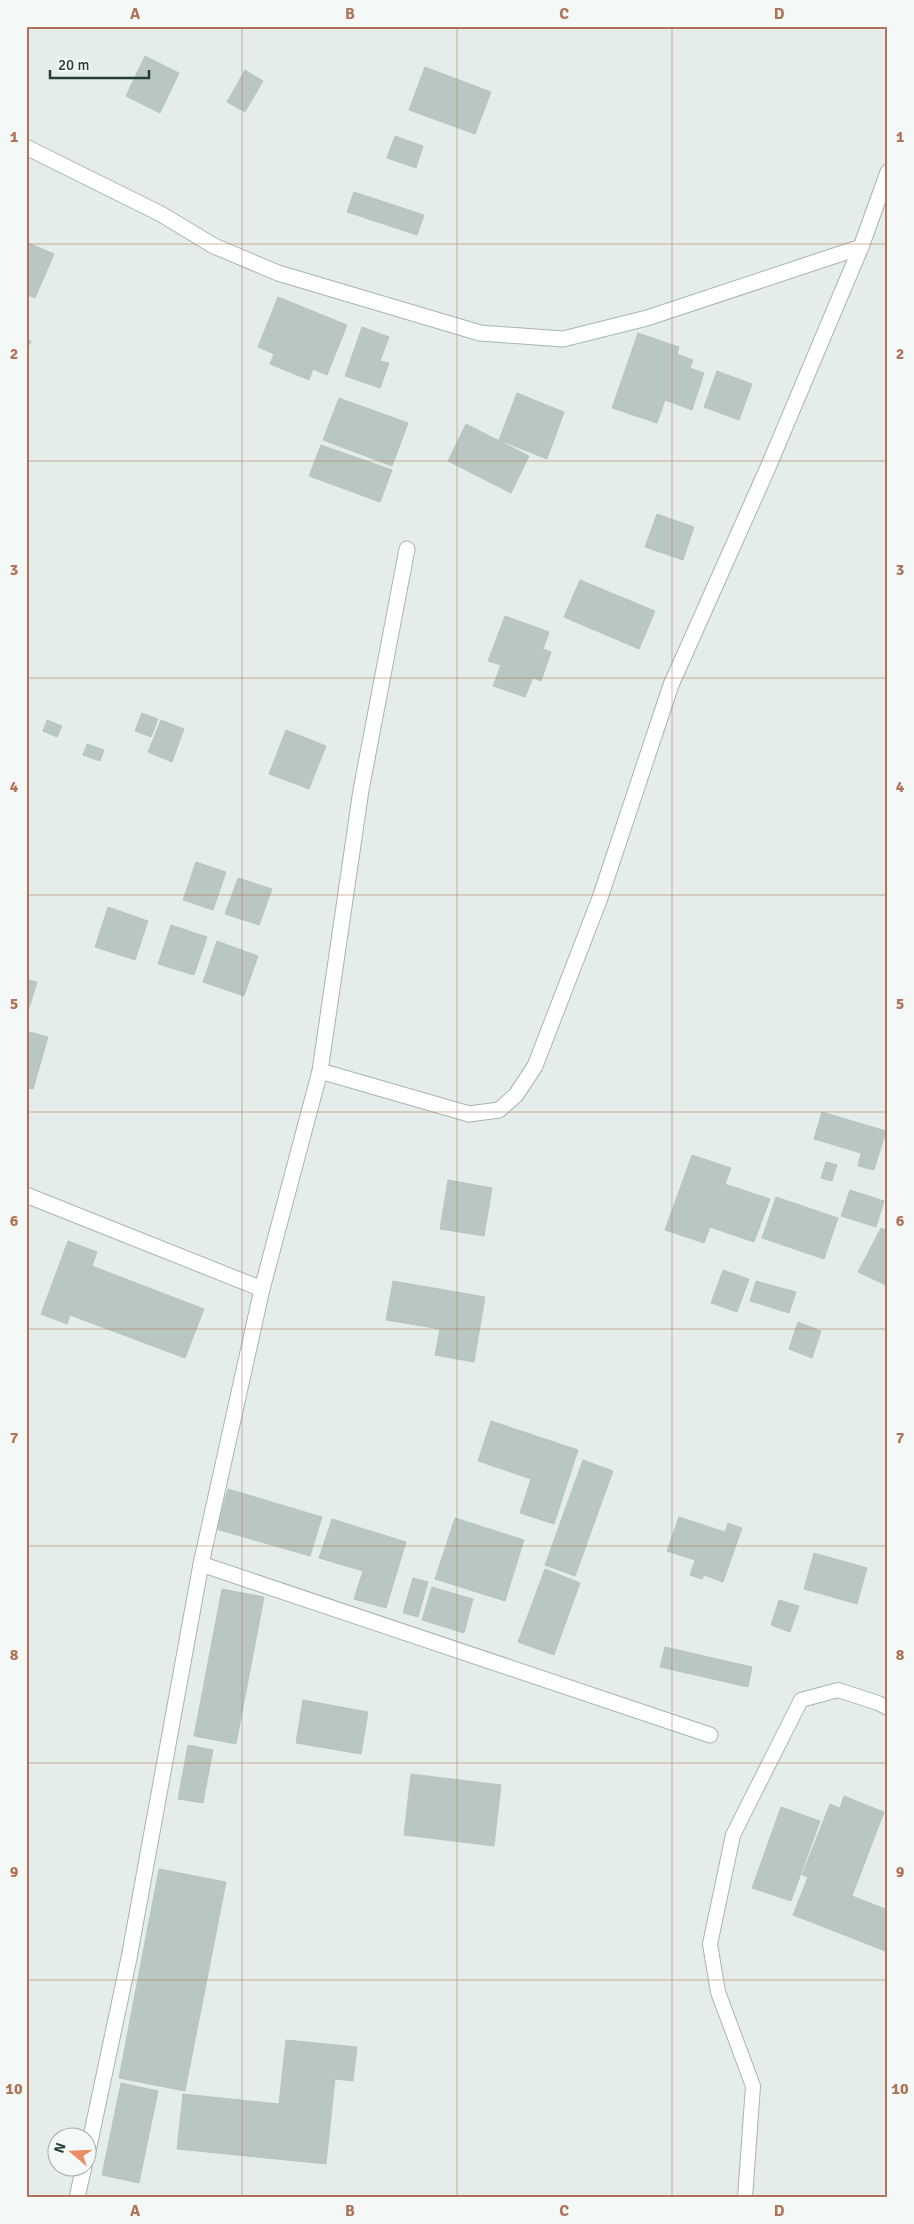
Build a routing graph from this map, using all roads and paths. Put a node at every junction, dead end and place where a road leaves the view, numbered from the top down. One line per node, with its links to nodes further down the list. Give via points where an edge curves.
1 (26, 147): 3 (street, via 161,214 214,246 278,273 480,333 564,339 647,318)
2 (888, 172): 3 (street)
3 (860, 248): 5 (street, via 769,465 671,685 600,898 552,1026 535,1066 516,1095 499,1110 469,1114)
4 (407, 549): 5 (street, via 361,790)
5 (320, 1071): 7 (street)
6 (26, 1195): 7 (street)
7 (262, 1289): 8 (street)
8 (200, 1564): 10 (street); 11 (street, via 129,1958)
9 (888, 1708): 14 (lane, via 838,1690 801,1700 733,1835 710,1944 718,1992 753,2086)
10 (710, 1735)
11 (93, 2126)
12 (82, 2176): 13 (street)
13 (78, 2198)
14 (745, 2198)

